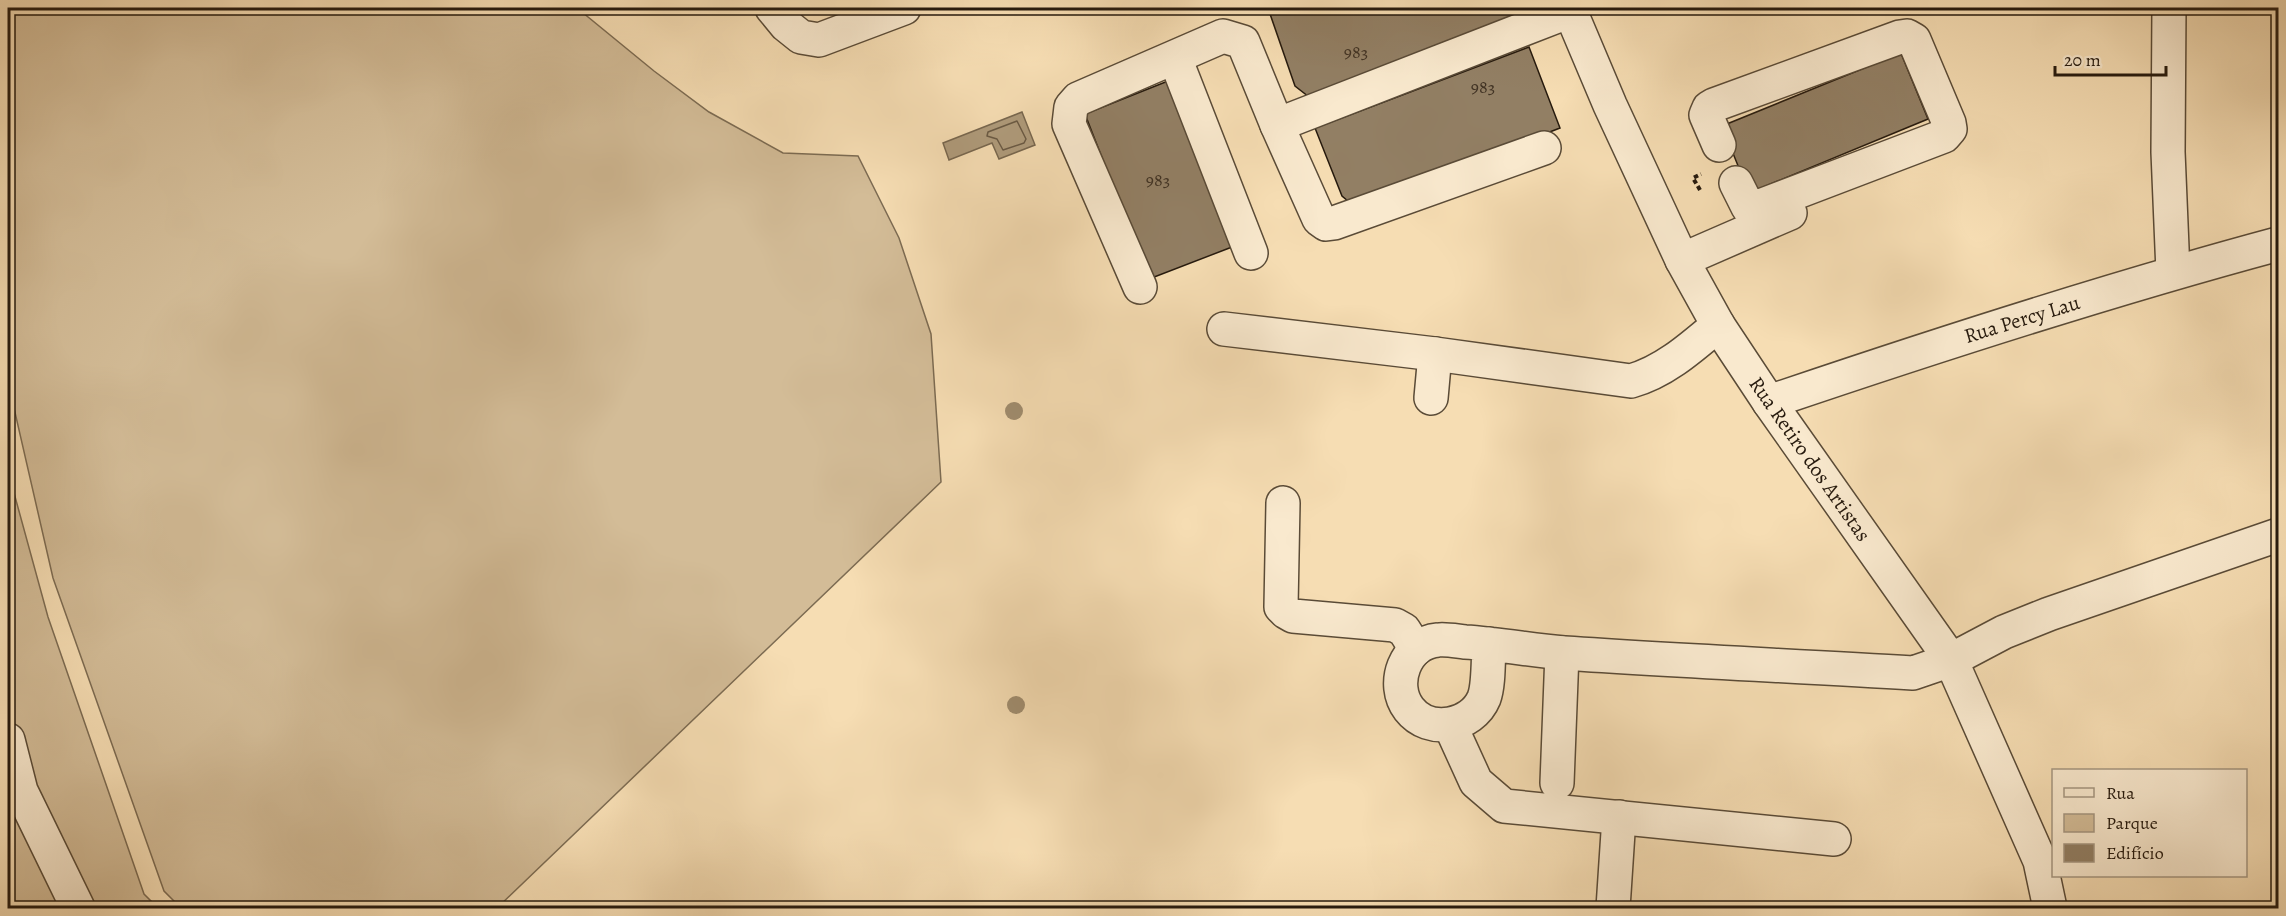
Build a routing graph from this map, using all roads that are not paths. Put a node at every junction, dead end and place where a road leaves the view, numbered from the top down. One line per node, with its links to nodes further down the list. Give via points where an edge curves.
1 (772, 8): 2 (street, via 801,37 819,40)
2 (904, 8)
3 (2169, 8): 14 (street, via 2168,152)
4 (1569, 9): 6 (street); 13 (street, Rua Retiro dos Artistas)
5 (1175, 58): 6 (street, via 1223,36 1243,42); 12 (street); 15 (street, via 1078,99 1071,107 1069,124)
6 (1277, 125): 8 (street, via 1319,219 1326,224)
7 (1719, 145): 10 (street, via 1706,115 1714,105 1900,37 1914,40 1950,129 1944,136)
8 (1544, 148)
9 (1736, 183): 10 (street, via 1748,207 1755,208)
10 (1824, 183): 13 (street, via 1823,195 1812,203)
11 (2278, 244): 14 (street, Rua Percy Lau)
12 (1251, 253)
13 (1682, 260): 16 (street, Rua Retiro dos Artistas)
14 (2173, 272): 20 (street, Rua Percy Lau, via 1930,347)
15 (1140, 287)
16 (1718, 325): 18 (street, via 1630,387); 20 (street, Rua Retiro dos Artistas)
17 (1224, 329): 18 (street)
18 (1436, 354): 19 (street)
19 (1431, 398)
20 (1769, 402): 26 (street, Rua Retiro dos Artistas)
21 (1283, 503): 24 (street, via 1281,607 1293,616 1395,625 1404,630)
22 (2278, 535): 26 (street, via 2049,614 2004,632)
23 (1489, 644): 24 (street, via 1436,639); 25 (street); 27 (street, via 1484,698 1470,716)
24 (1416, 649): 27 (street, via 1402,667 1400,689 1409,710 1427,723)
25 (1562, 652): 26 (street, via 1913,673); 29 (street)
26 (1952, 660): 34 (street, Rua Retiro dos Artistas, via 2040,861)
27 (1450, 725): 30 (street, via 1476,782 1503,806)
28 (8, 740): 32 (street, via 21,790)
29 (1557, 783)
30 (1619, 817): 31 (street); 33 (street)
31 (1834, 839)
32 (78, 909)
33 (1613, 909)
34 (2050, 909)

